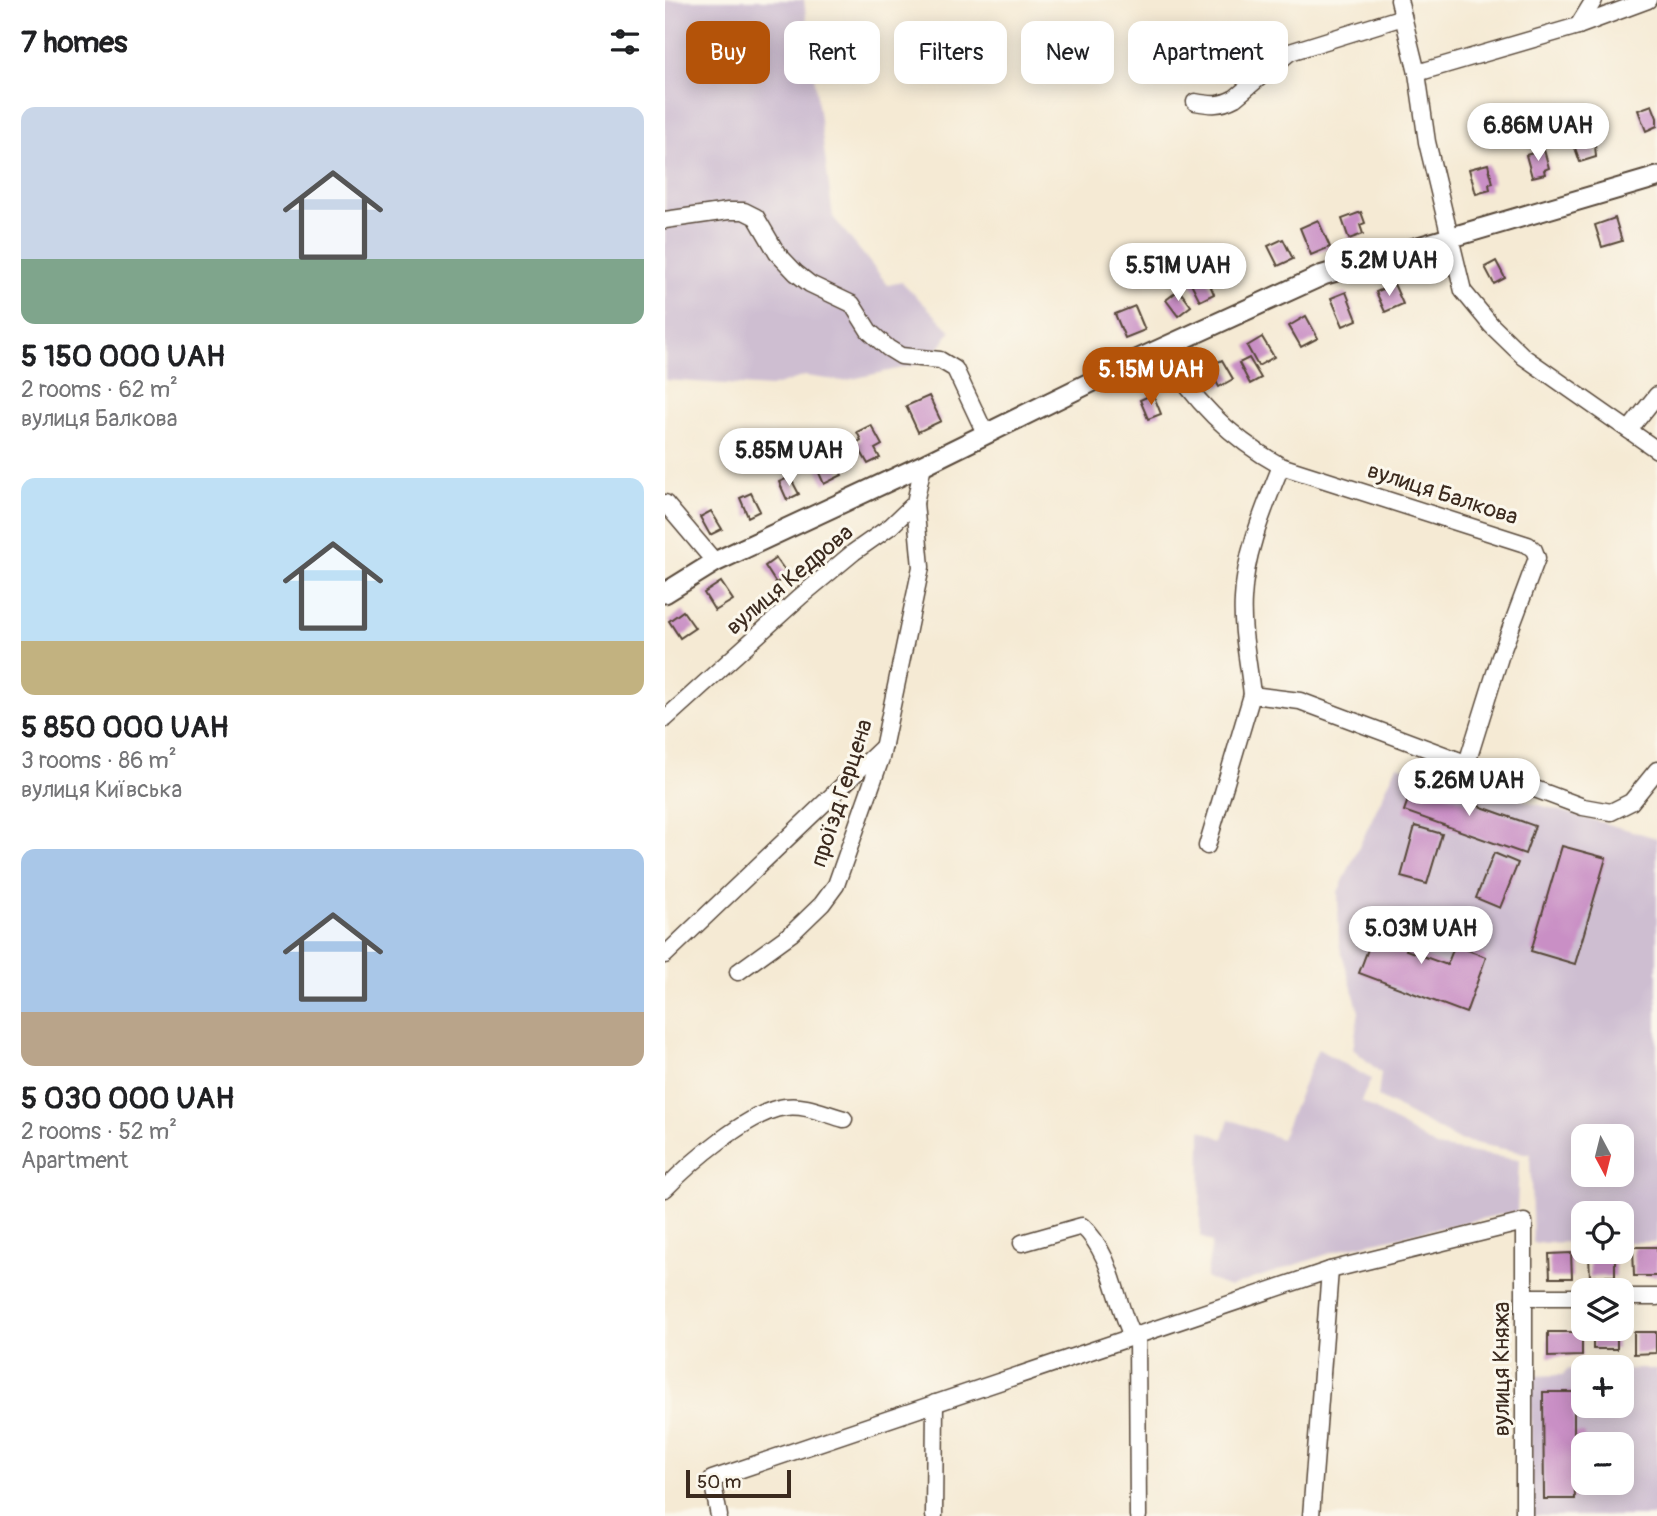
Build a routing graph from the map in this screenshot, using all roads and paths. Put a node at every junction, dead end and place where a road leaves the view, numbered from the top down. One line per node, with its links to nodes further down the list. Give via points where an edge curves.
1 (1399, 0): 4 (street)
2 (1594, 0): 5 (street)
3 (1649, 0): 5 (street)
4 (1403, 17): 6 (street); 7 (street, via 1290,52 1226,103)
5 (1578, 26): 6 (street)
6 (1417, 73): 10 (street)
7 (1195, 102)
8 (1657, 177): 10 (main road)
9 (665, 220): 14 (street, via 728,211 756,217 777,253 796,273 852,304 869,331 888,348 901,356 940,360 955,369)
10 (1449, 236): 11 (main road, via 1323,275); 13 (street, via 1463,291 1491,325 1524,357)
11 (1163, 350): 14 (main road); 17 (street, вулиця Балкова, via 1181,381 1207,410 1251,449)
12 (1657, 395): 13 (street)
13 (1629, 430): 15 (street)
14 (985, 433): 16 (main road)
15 (1657, 450)
16 (923, 464): 19 (street); 20 (main road)
17 (1281, 466): 22 (street, via 1246,568 1243,602); 25 (street, вулиця Балкова, via 1534,550 1537,558)
18 (665, 503): 20 (street)
19 (915, 503): 23 (street, вулиця Кедрова, via 801,596); 24 (street, проїзд Герцена, via 921,567)
20 (715, 562): 21 (main road)
21 (665, 593)
22 (1252, 695): 25 (street, via 1300,701); 27 (street)
23 (665, 719)
24 (884, 746): 28 (street); 29 (street, проїзд Герцена, via 836,885 792,933)
25 (1467, 763): 26 (street, via 1583,807 1611,812 1631,802)
26 (1657, 770)
27 (1207, 846)
28 (665, 955)
29 (738, 972)
30 (844, 1119): 31 (street, via 803,1107 771,1110 710,1148)
31 (665, 1189)
32 (1022, 1243): 38 (street, via 1082,1226 1103,1252 1123,1316)
33 (1330, 1270): 34 (street, вулиця Княжа, via 1524,1222); 38 (street); 43 (street)
34 (1524, 1297): 35 (street); 44 (street, вулиця Княжа)
35 (1571, 1297)
36 (1634, 1297): 37 (street)
37 (1657, 1297)
38 (1135, 1335): 39 (street); 42 (street)
39 (935, 1403): 40 (street, via 712,1479); 41 (street)
40 (719, 1516)
41 (934, 1516)
42 (1138, 1516)
43 (1311, 1516)
44 (1524, 1516)

